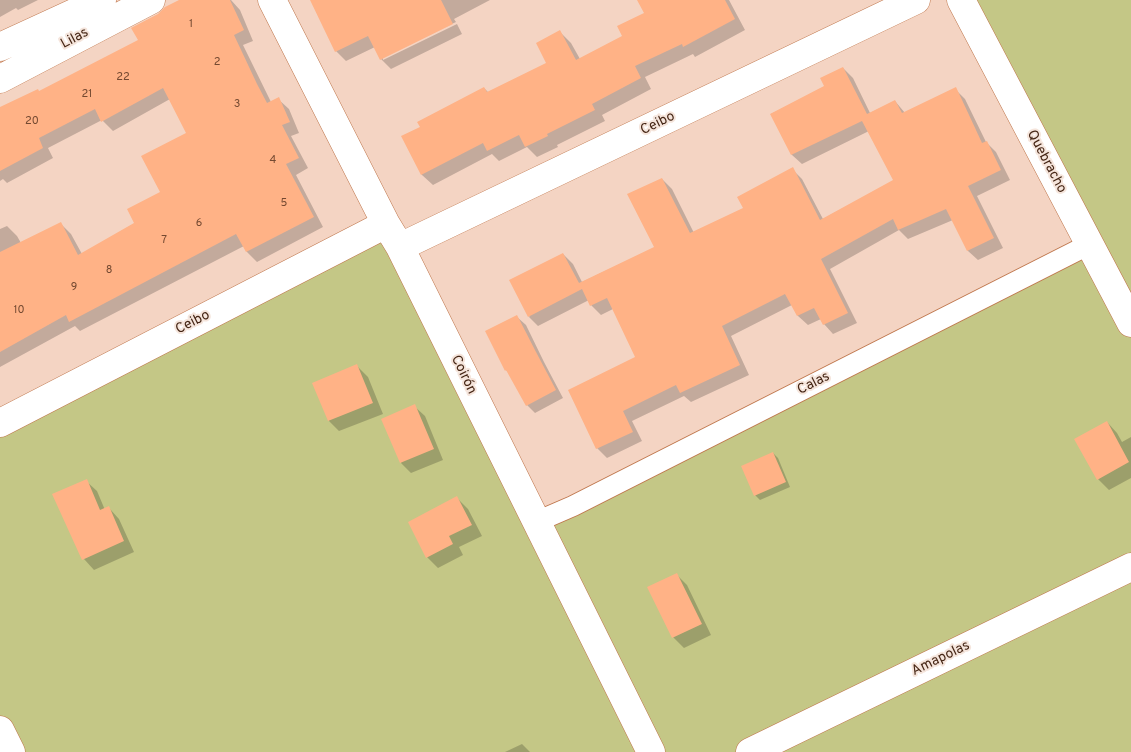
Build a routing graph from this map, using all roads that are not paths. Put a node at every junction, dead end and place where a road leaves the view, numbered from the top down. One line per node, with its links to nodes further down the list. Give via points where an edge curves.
1 (102, 0): 6 (street, Lilas)
2 (151, 0): 7 (street, Lilas)
3 (272, 0): 8 (street, Coirón)
4 (916, 0): 10 (street, Ceibo)
5 (961, 0): 9 (street, Quebracho)
6 (0, 47)
7 (0, 79)
8 (386, 224): 10 (street, Coirón); 12 (street, Ceibo)
9 (1090, 244): 11 (street, Quebracho); 13 (lane, Calas)
10 (400, 247): 13 (street, Coirón)
11 (1131, 323)
12 (0, 423)
13 (536, 522): 17 (street, Coirón)
14 (1131, 567): 18 (street, Amapolas)
15 (0, 730): 16 (street)
16 (11, 752)
17 (651, 752)
18 (750, 752)

